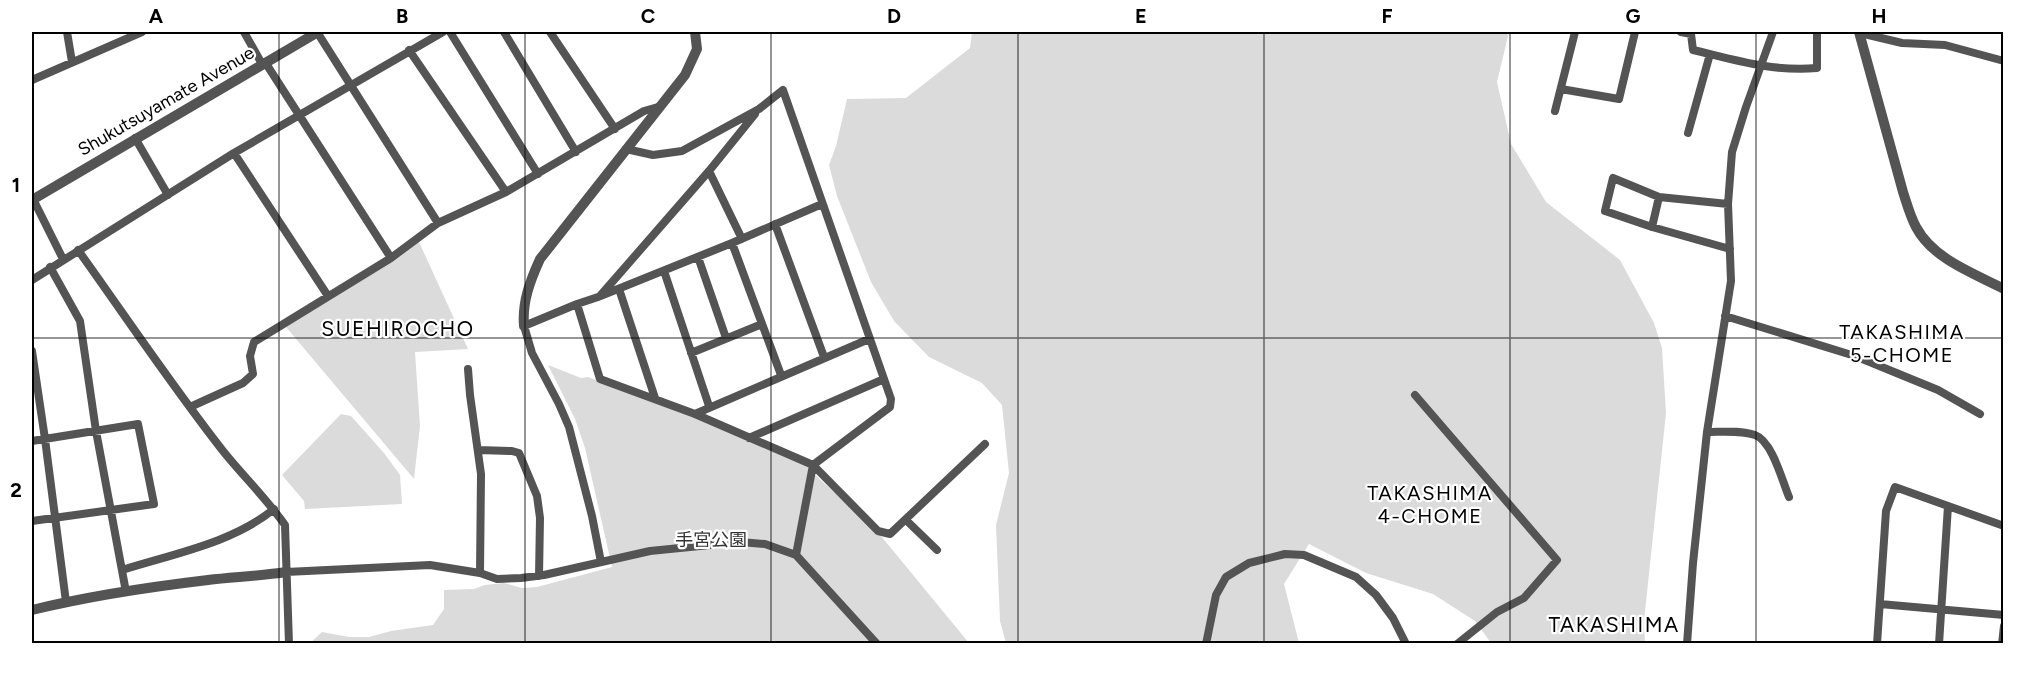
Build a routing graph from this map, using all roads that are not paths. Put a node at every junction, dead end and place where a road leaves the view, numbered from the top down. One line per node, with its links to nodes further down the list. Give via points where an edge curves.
1 (67, 32): 20 (street)
2 (142, 32): 20 (street)
3 (244, 32): 21 (street)
4 (317, 32): 21 (street, Shukutsuyamate Avenue); 24 (street)
5 (443, 32): 17 (street)
6 (450, 32): 37 (street)
7 (504, 32): 34 (street)
8 (550, 32): 30 (street)
9 (695, 32): 26 (street, via 697,49 693,60)
10 (1575, 32): 25 (street)
11 (1635, 32): 25 (street, via 1619,99)
12 (1682, 32): 16 (street)
13 (1773, 32): 22 (street)
14 (1817, 32): 22 (street, via 1817,68)
15 (1859, 32): 19 (street, via 1902,43 1945,45); 58 (street, via 1917,230 1948,260)
16 (1692, 33): 18 (street, via 1693,50)
17 (409, 50): 24 (street); 38 (street)
18 (1710, 54): 22 (street); 31 (street)
19 (2004, 60)
20 (72, 62): 23 (street)
21 (263, 63): 29 (street); 32 (street, Shukutsuyamate Avenue)
22 (1761, 67): 43 (street, via 1732,152)
23 (32, 80)
24 (349, 86): 29 (street); 44 (street)
25 (1561, 89): 28 (street)
26 (658, 107): 30 (street); 33 (street)
27 (759, 109): 33 (street, via 682,151 653,155); 36 (street); 42 (street, via 783,90)
28 (1556, 111)
29 (297, 115): 35 (street); 52 (street)
30 (615, 129): 34 (street)
31 (1688, 133)
32 (135, 138): 39 (street); 41 (street, Shukutsuyamate Avenue)
33 (626, 149): 64 (street, via 540,259 529,282)
34 (576, 152): 37 (street)
35 (234, 153): 39 (street); 59 (street)
36 (709, 171): 47 (street); 60 (street)
37 (538, 174): 38 (street)
38 (506, 192): 44 (street)
39 (168, 195): 50 (street)
40 (1659, 197): 43 (street); 46 (street); 46 (street, via 1613,178 1605,211)
41 (32, 200): 53 (street)
42 (822, 204): 45 (street); 66 (street)
43 (1728, 204): 49 (street)
44 (438, 223): 52 (street)
45 (776, 224): 47 (street); 69 (street)
46 (1652, 227): 49 (street)
47 (742, 239): 48 (street)
48 (732, 243): 51 (street); 63 (street)
49 (1730, 249): 62 (street, via 1731,281)
50 (78, 250): 53 (street); 76 (street)
51 (698, 257): 55 (street); 65 (street)
52 (391, 258): 59 (street)
53 (63, 259): 54 (street)
54 (50, 267): 56 (street); 79 (street, via 80,321)
55 (664, 271): 57 (street); 68 (street)
56 (32, 280)
57 (619, 289): 60 (street); 74 (street)
58 (2004, 290)
59 (328, 296): 76 (street, via 254,342 250,356 253,374 243,383)
60 (598, 297): 61 (street)
61 (577, 304): 64 (street); 74 (street, via 600,379)
62 (1725, 316): 78 (street, via 1855,356 1938,390); 80 (street)
63 (762, 324): 65 (street); 71 (street)
64 (524, 327): 97 (street, via 532,353 569,427)
65 (726, 338): 68 (street)
66 (869, 339): 69 (street); 72 (street)
67 (32, 351): 82 (street)
68 (691, 353): 75 (street)
69 (824, 357): 71 (street)
70 (468, 369): 85 (street)
71 (781, 375): 75 (street)
72 (884, 379): 81 (street); 86 (street, via 890,407)
73 (1415, 395): 113 (street, via 1557,560 1524,598 1497,612)
74 (655, 399): 77 (street)
75 (709, 406): 77 (street)
76 (190, 407): 89 (street)
77 (695, 414): 81 (street)
78 (1980, 414)
79 (96, 431): 82 (street); 90 (street); 90 (street, via 138,424 154,504)
80 (1707, 432): 87 (street, via 1756,435 1769,447); 114 (street)
81 (749, 438): 86 (street)
82 (45, 439): 83 (street); 91 (street)
83 (32, 441)
84 (985, 444): 92 (street)
85 (478, 450): 100 (street); 101 (street, via 519,453 537,496)
86 (813, 465): 92 (street, via 878,531 890,534); 96 (street)
87 (1789, 497)
88 (1948, 506): 94 (street); 104 (street, via 1895,487 1886,511); 105 (street)
89 (274, 509): 98 (street, via 234,534); 99 (street, via 285,525)
90 (110, 511): 91 (street); 98 (street)
91 (55, 517): 93 (street); 103 (street)
92 (906, 520): 95 (street)
93 (32, 521)
94 (2004, 526)
95 (937, 550)
96 (796, 555): 97 (street, via 765,544 740,542 650,551); 110 (street)
97 (601, 562): 101 (street)
98 (122, 570): 102 (street)
99 (285, 572): 100 (street, via 430,565); 102 (street); 109 (street)
100 (480, 573): 101 (street, via 497,579)
101 (539, 576)
102 (126, 592): 103 (street)
103 (66, 602): 106 (street)
104 (1881, 604): 105 (street); 115 (street)
105 (1941, 609): 107 (street); 116 (street)
106 (32, 610)
107 (2004, 615)
108 (2004, 626): 117 (street)
109 (289, 644)
110 (877, 644)
111 (1206, 644): 112 (street, via 1216,595 1226,577 1249,562 1285,554 1304,555 1356,577 1376,595)
112 (1406, 644)
113 (1457, 644)
114 (1687, 644)
115 (1877, 644)
116 (1939, 644)
117 (2002, 644)

